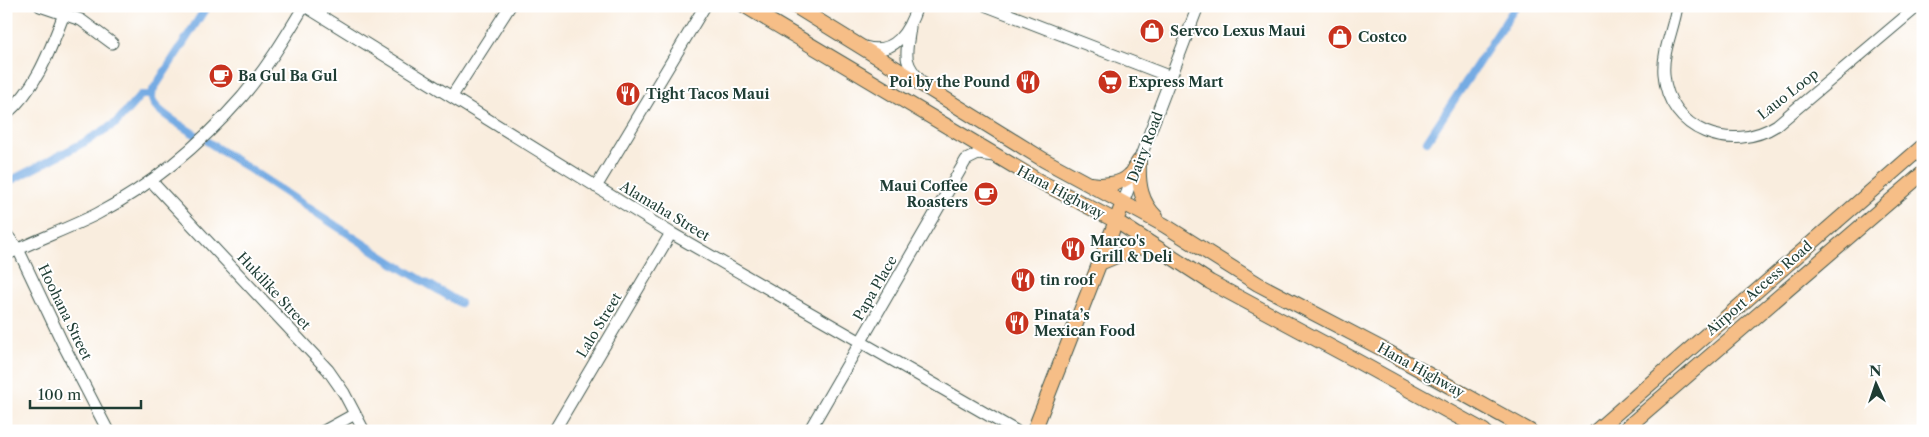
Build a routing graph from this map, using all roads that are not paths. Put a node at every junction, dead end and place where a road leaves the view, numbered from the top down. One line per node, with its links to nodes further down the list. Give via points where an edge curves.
1 (40, 6): 12 (street)
2 (305, 6): 18 (street, Alamaha Street); 27 (street, via 279,48 242,97 196,145)
3 (510, 6): 18 (street)
4 (705, 6): 28 (street)
5 (745, 6): 20 (main road, Hana Highway)
6 (795, 6): 15 (main road, Hana Highway)
7 (917, 6): 13 (street)
8 (986, 6): 16 (street)
9 (1198, 6): 16 (street, Dairy Road)
10 (1677, 6): 11 (street, Lauo Loop, via 1664,63 1667,88 1678,111 1690,123 1704,132 1726,138 1754,136 1777,124)
11 (1918, 6)
12 (64, 14): 14 (street, via 81,20); 19 (street, via 40,70 16,106)
13 (910, 25): 15 (street, via 888,48 878,50); 17 (street, via 907,62)
14 (112, 43)
15 (861, 46): 17 (main road, Hana Highway)
16 (1171, 77): 24 (street, Dairy Road)
17 (926, 86): 26 (main road, Hana Highway)
18 (452, 96): 28 (street, Alamaha Street)
19 (6, 114)
20 (954, 131): 22 (main road, Hana Highway); 23 (street, via 964,144)
21 (1923, 146): 52 (main road, Airport Access Road)
22 (996, 156): 23 (street, via 978,154); 30 (main road, Hana Highway)
23 (966, 160): 38 (street, Papa Place)
24 (1139, 161): 26 (main road, via 1131,175 1116,183 1094,184); 29 (street, Dairy Road); 31 (main road, via 1141,196 1148,209)
25 (1923, 174): 41 (main road, Airport Access Road)
26 (1078, 179): 29 (main road, Hana Highway)
27 (151, 181): 34 (street, via 97,214); 40 (street, Hukilike Street, via 328,370)
28 (596, 187): 33 (street, Alamaha Street)
29 (1123, 203): 30 (main road); 31 (main road, Hana Highway)
30 (1116, 222): 36 (main road, Hana Highway); 37 (main road)
31 (1164, 225): 51 (main road, Hana Highway, via 1258,284)
32 (6, 234): 34 (street, Hoohana Street)
33 (671, 234): 38 (street, Alamaha Street); 45 (street, Lalo Street)
34 (18, 249): 35 (street); 42 (street, Hoohana Street)
35 (6, 255)
36 (1167, 256): 37 (main road, via 1138,247); 39 (main road, Hana Highway)
37 (1100, 263): 48 (main road)
38 (862, 342): 46 (street, Papa Place); 47 (street, Alamaha Street)
39 (1344, 354): 49 (main road, via 1392,389); 50 (main road, Hana Highway)
40 (355, 414): 43 (street); 44 (street, Hukilike Street)
41 (1624, 430)
42 (108, 431)
43 (324, 431)
44 (364, 431)
45 (554, 431)
46 (809, 431)
47 (1016, 431)
48 (1034, 431)
49 (1467, 431)
50 (1484, 431)
51 (1530, 431)
52 (1596, 431)

